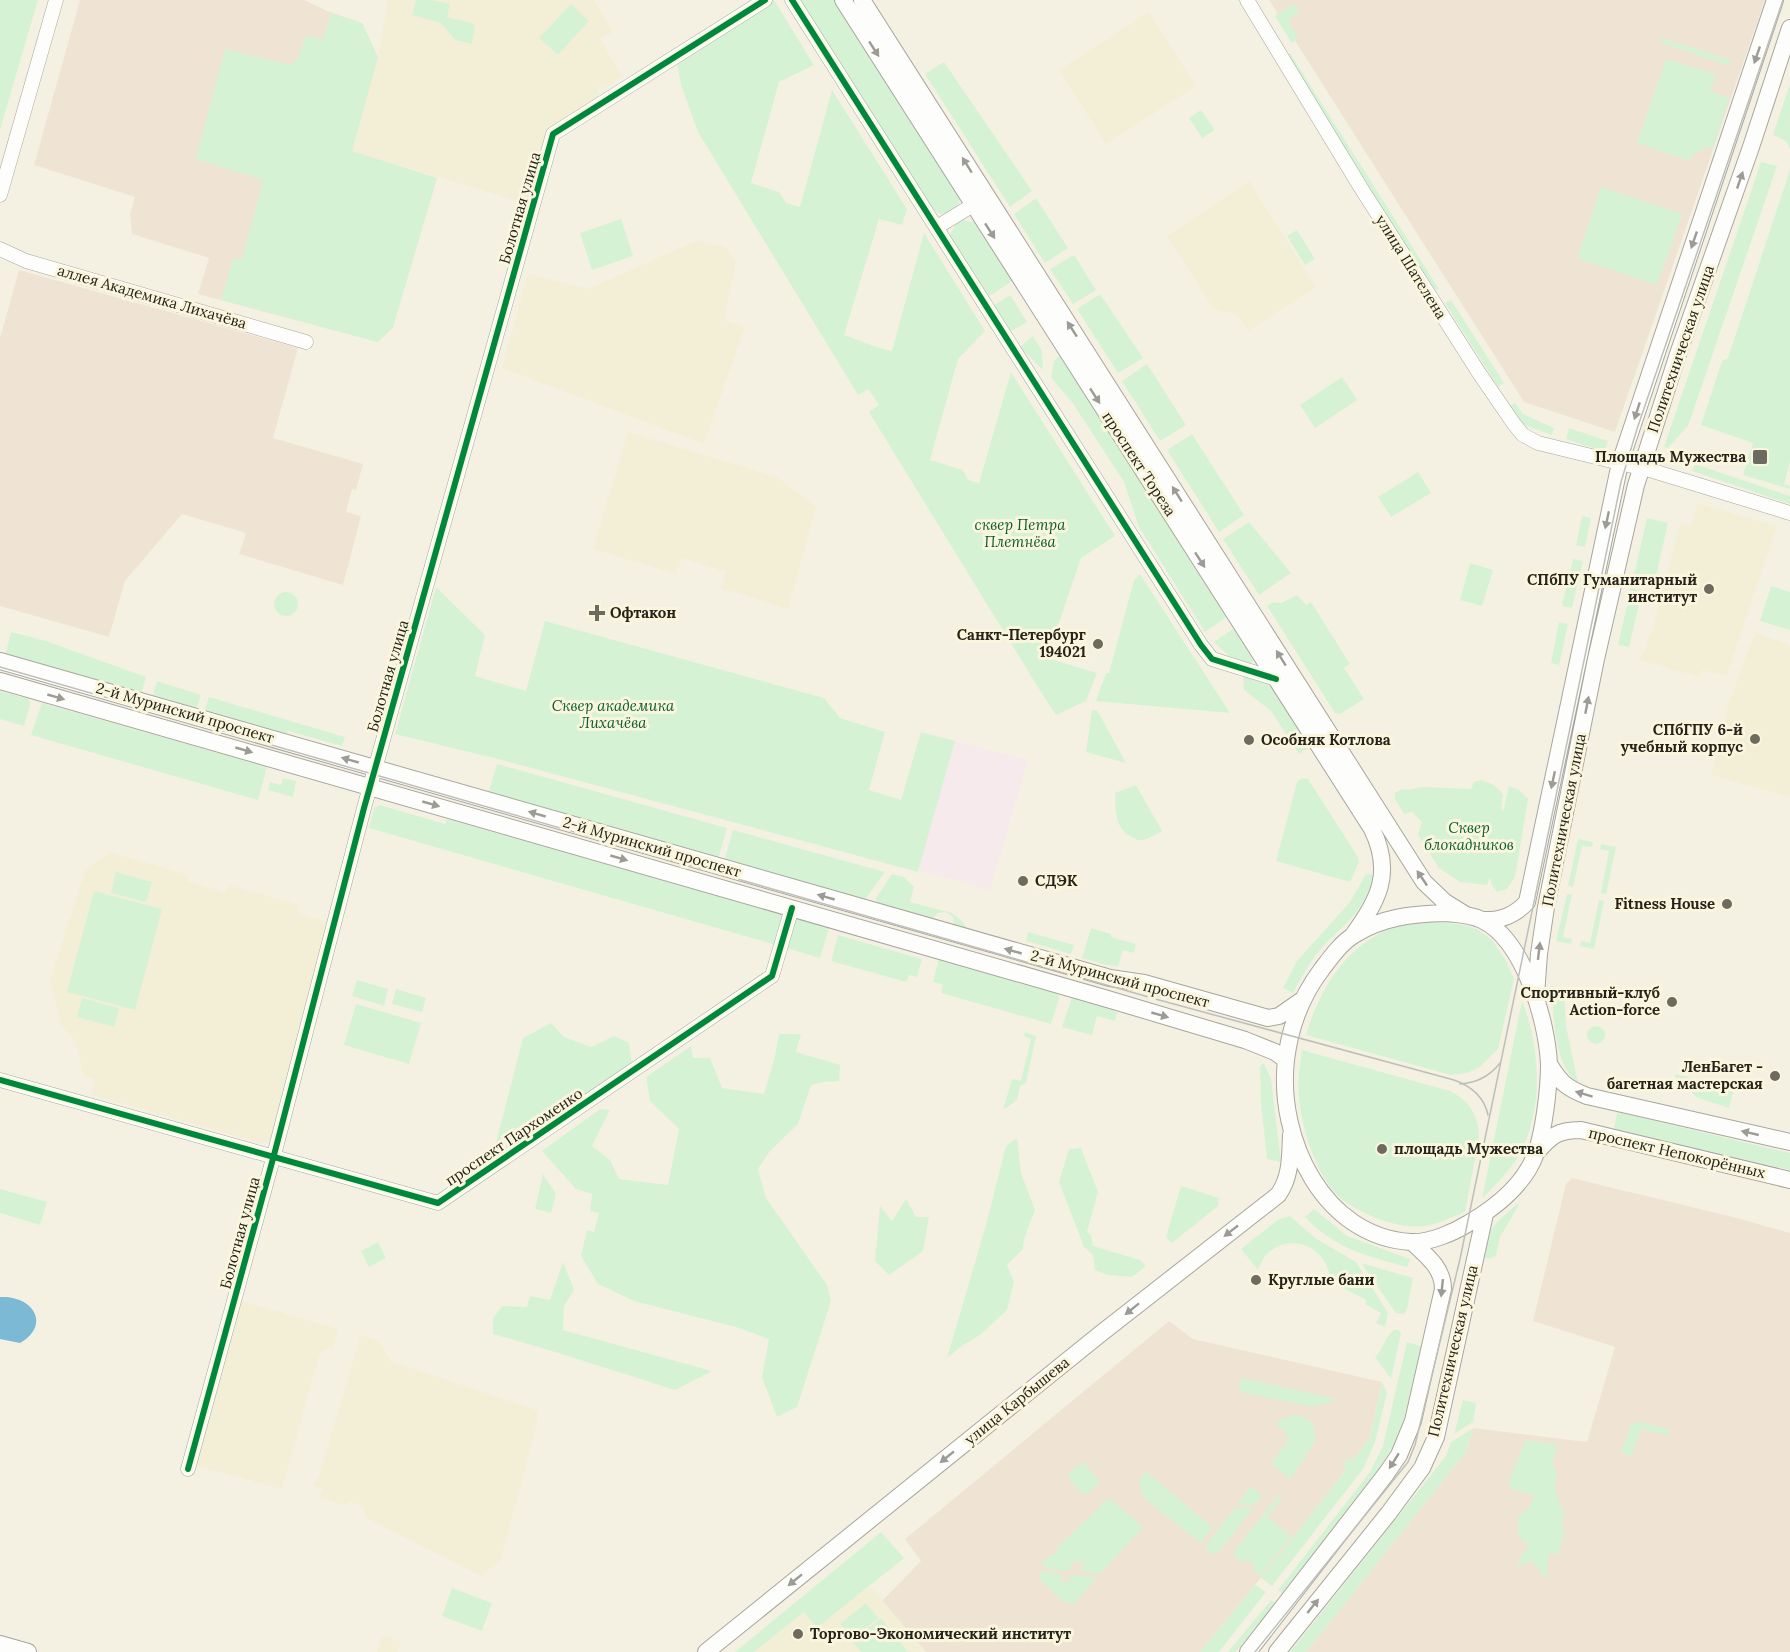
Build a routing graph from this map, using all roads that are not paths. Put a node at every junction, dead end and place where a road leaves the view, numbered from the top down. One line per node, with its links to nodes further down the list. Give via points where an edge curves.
1 (56, 0): 9 (street)
2 (765, 0): 19 (street, Болотная улица, via 553,134)
3 (792, 0): 11 (street)
4 (843, 0): 10 (main road, проспект Тореза, one-way to 10)
5 (862, 0): 22 (main road, проспект Тореза, one-way to 5, via 1444,902 1424,882)
6 (1247, 0): 14 (street, улица Шателена, via 1361,188 1523,435 1538,443)
7 (1775, 0): 14 (main road, Политехническая улица, one-way to 14)
8 (1790, 28): 14 (main road, Политехническая улица, one-way to 8, via 1678,354)
9 (0, 195)
10 (974, 205): 11 (street); 17 (main road, проспект Тореза, one-way to 17)
11 (937, 227): 17 (street, via 1201,645 1212,659)
12 (0, 249): 13 (street, аллея Академика Лихачёва, via 26,261)
13 (306, 342)
14 (1630, 466): 15 (street, улица Шателена); 22 (main road, Политехническая улица, one-way to 22, via 1527,902 1510,916 1496,920); 24 (main road, Политехническая улица, one-way to 14, via 1550,884 1636,485)
15 (1790, 513)
16 (0, 661): 19 (main road, 2-й Муринский проспект, one-way to 16)
17 (1276, 679): 23 (main road, проспект Тореза, via 1372,829 1382,856 1378,896)
18 (0, 681): 20 (main road, 2-й Муринский проспект, one-way to 20)
19 (375, 767): 20 (street, Болотная улица); 25 (main road, 2-й Муринский проспект, one-way to 19, via 1279,1016 1252,1014 1144,983 1101,976)
20 (370, 786): 21 (main road, 2-й Муринский проспект, one-way to 21); 32 (street, Болотная улица)
21 (792, 908): 26 (main road, 2-й Муринский проспект, one-way to 26, via 1245,1040); 32 (street, проспект Пархоменко, via 772,976 438,1203)
22 (1474, 917): 23 (main road, via 1398,916); 24 (main road, via 1502,936 1523,966)
23 (1353, 935): 25 (main road, via 1331,956)
24 (1536, 995): 27 (main road)
25 (1302, 1000): 26 (main road)
26 (1286, 1060): 29 (main road)
27 (1549, 1064): 30 (main road, one-way to 27, via 1587,1096 1561,1082); 31 (main road, via 1546,1107)
28 (0, 1080): 32 (street, проспект Пархоменко)
29 (1291, 1131): 35 (main road, via 1308,1172 1331,1204 1359,1227); 41 (main road, улица Карбышева, one-way to 41, via 1289,1172 1278,1195)
30 (1790, 1142)
31 (1536, 1153): 33 (main road, проспект Непокорённых, via 1563,1130 1581,1130); 34 (main road, via 1514,1187)
32 (273, 1155): 36 (street, Болотная улица)
33 (1790, 1180)
34 (1485, 1214): 35 (main road, via 1462,1228); 38 (main road, Политехническая улица, via 1436,1437 1422,1468)
35 (1412, 1242): 37 (main road, Политехническая улица, one-way to 37, via 1443,1276 1443,1289 1413,1420 1399,1455)
36 (188, 1469)
37 (1368, 1497): 38 (main road, via 1371,1511); 42 (main road, Политехническая улица)
38 (1388, 1514): 43 (main road, Политехническая улица, one-way to 38)
39 (0, 1644): 40 (main road)
40 (28, 1652)
41 (706, 1652)
42 (1248, 1652)
43 (1277, 1652)

